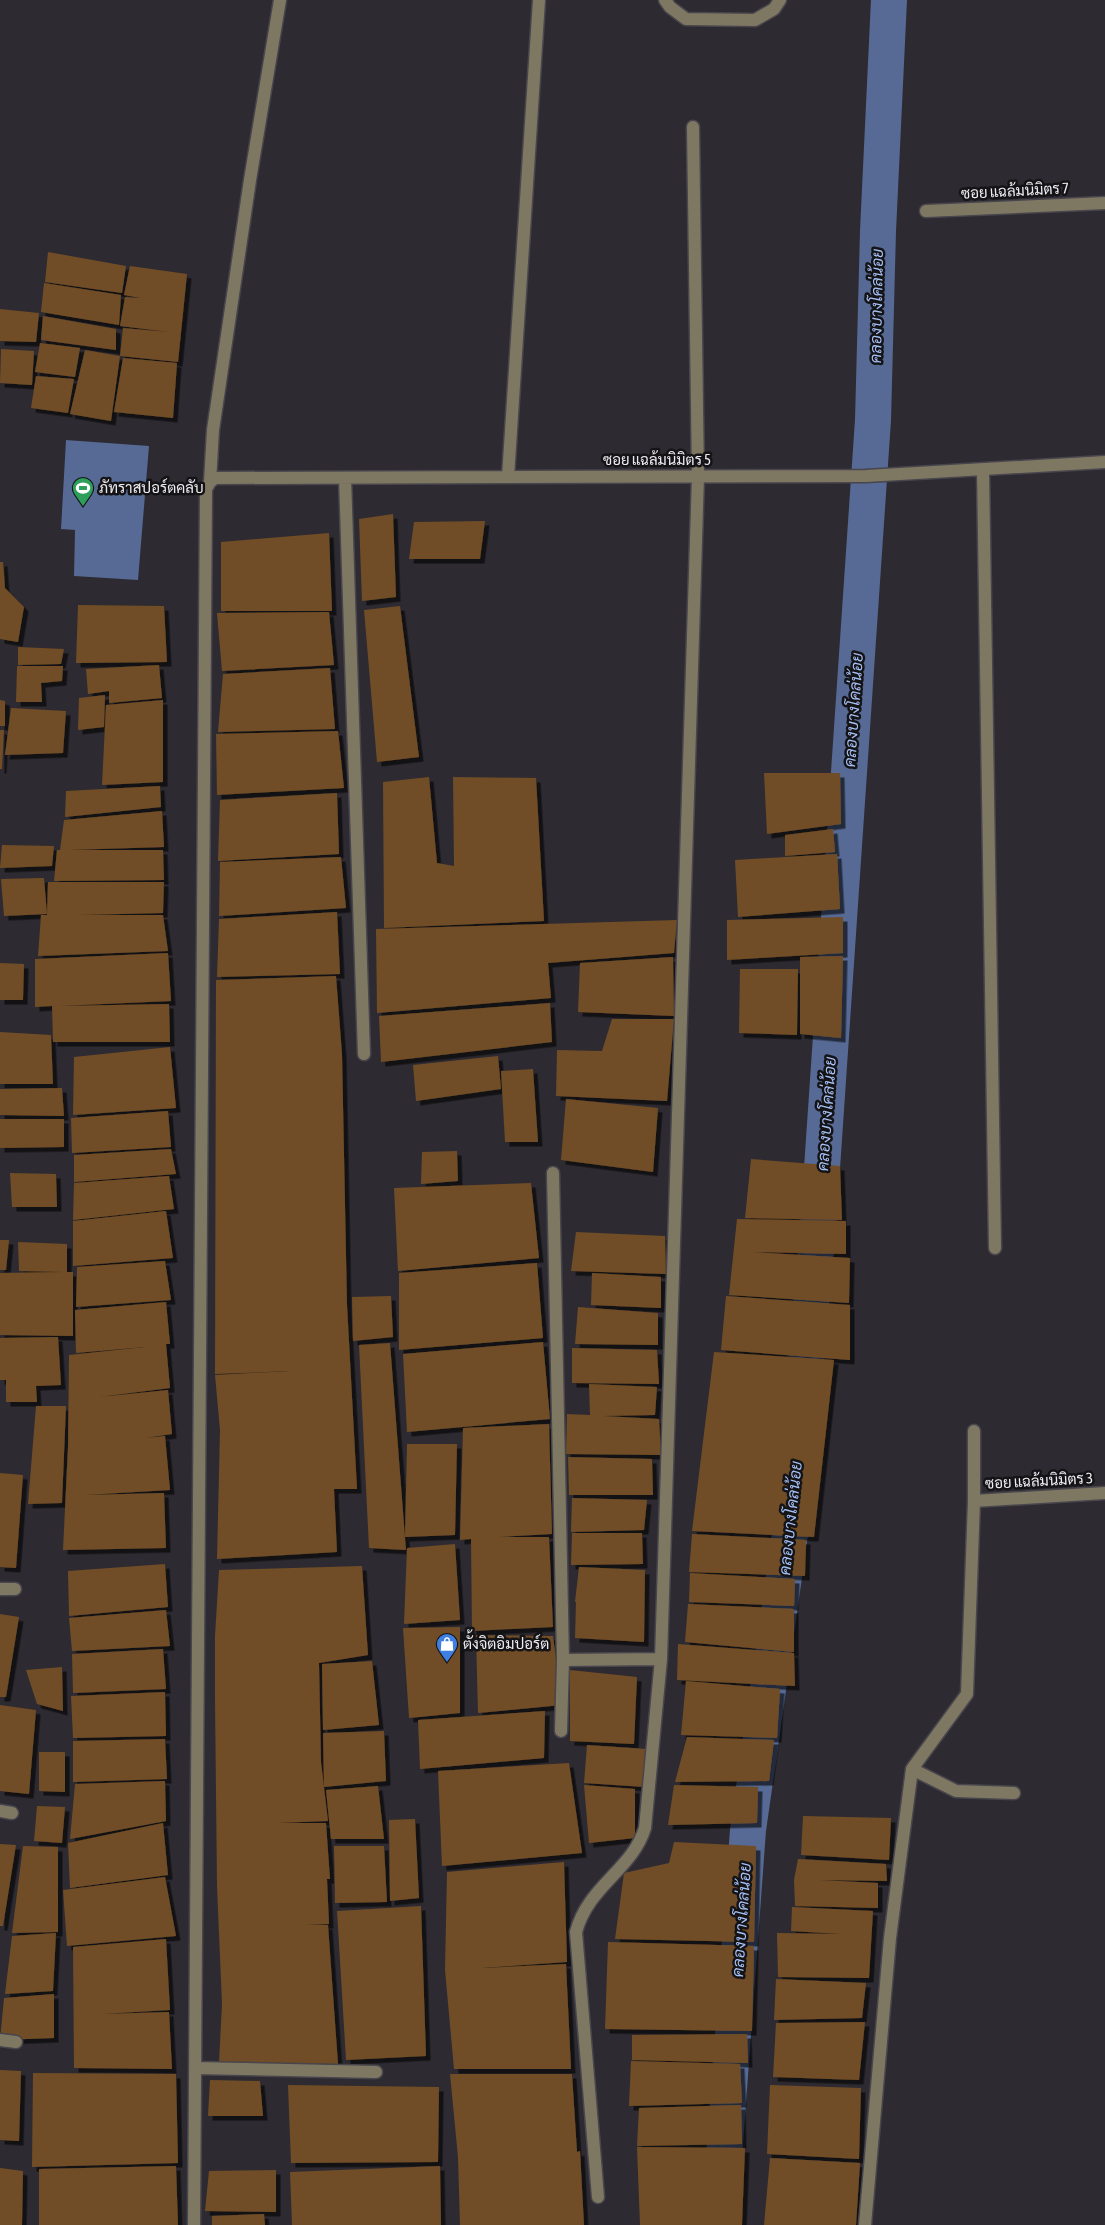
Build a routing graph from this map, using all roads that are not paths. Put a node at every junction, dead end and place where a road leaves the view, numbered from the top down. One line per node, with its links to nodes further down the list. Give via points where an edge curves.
1 (280, 0): 13 (street, via 214,421)
2 (540, 0): 11 (street)
3 (665, 0): 4 (street, via 686,19 755,20 774,10)
4 (780, 0)
5 (693, 127): 10 (street)
6 (1105, 203): 7 (street, ซอย แฉล้มนิมิตร 7)
7 (926, 211)
8 (1105, 462): 9 (street, ซอย แฉล้มนิมิตร 5)
9 (983, 470): 10 (street, ซอย แฉล้มนิมิตร 5, via 866,476); 16 (street)
10 (698, 476): 11 (street, ซอย แฉล้มนิมิตร 5); 22 (street)
11 (508, 477): 12 (street, ซอย แฉล้มนิมิตร 5)
12 (344, 478): 13 (street, ซอย แฉล้มนิมิตร 5, via 215,478); 14 (street)
13 (210, 482): 29 (street, via 206,489)
14 (364, 1054)
15 (553, 1173): 23 (street)
16 (995, 1248)
17 (974, 1430): 19 (street)
18 (1105, 1493): 19 (street, ซอย แฉล้มนิมิตร 3)
19 (974, 1501): 25 (street, via 967,1694)
20 (0, 1589): 21 (street)
21 (15, 1589)
22 (661, 1659): 23 (street); 31 (street, via 643,1836 637,1848 588,1902 576,1932)
23 (563, 1660): 24 (street)
24 (561, 1731)
25 (912, 1769): 26 (street, via 956,1791); 33 (street, via 890,1938)
26 (1014, 1793)
27 (0, 2040): 28 (street)
28 (16, 2042)
29 (195, 2068): 30 (street); 32 (street)
30 (376, 2072)
31 (598, 2197)
32 (194, 2225)
33 (865, 2225)

